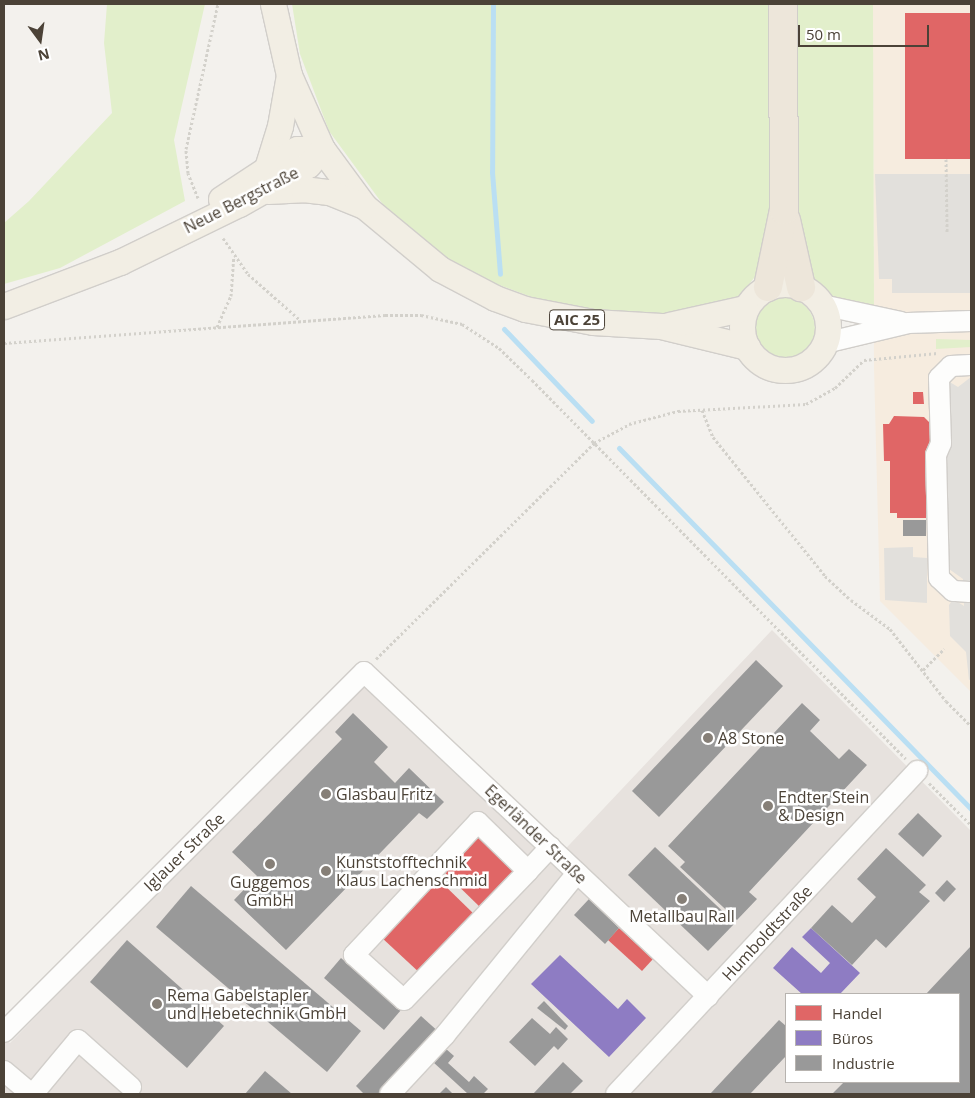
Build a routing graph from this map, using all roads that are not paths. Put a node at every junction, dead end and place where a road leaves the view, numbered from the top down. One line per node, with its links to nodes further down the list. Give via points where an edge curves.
1 (273, 4): 3 (main road, AIC 25)
2 (783, 4): 7 (highway)
3 (289, 75): 4 (main road, AIC 25); 5 (main road, AIC 25, via 280,126)
4 (322, 149): 5 (main road, AIC 25, via 297,149); 6 (main road, AIC 25)
5 (265, 180): 6 (main road, AIC 25, via 329,192); 11 (main road, Neue Bergstraße / AIC 25, via 178,233 97,272)
6 (364, 206): 15 (main road, AIC 25, via 440,269 495,298 561,318)
7 (784, 210): 8 (highway); 9 (highway)
8 (768, 287): 9 (main road, via 790,284); 12 (main road)
9 (801, 287): 10 (main road)
10 (822, 305): 14 (street); 16 (main road, via 827,324)
11 (4, 306)
12 (745, 308): 15 (main road, AIC 25); 17 (main road, via 742,328)
13 (971, 321): 14 (street)
14 (908, 323): 16 (street)
15 (662, 326): 17 (main road, AIC 25)
16 (825, 343): 17 (main road, via 807,364 780,370 766,366)
17 (746, 347)
18 (970, 365): 19 (street, via 951,366 939,378 940,443 936,455 939,578 953,591)
19 (969, 592)
20 (364, 672): 22 (street, Egerländer Straße); 26 (street, Iglauer Straße)
21 (917, 771): 25 (street, Humboldtstraße)
22 (550, 847): 23 (street); 24 (street, Egerländer Straße)
23 (528, 871): 23 (street, via 404,1000 354,955 478,822)
24 (577, 872): 25 (street, Egerländer Straße); 30 (street, via 445,1035)
25 (708, 996): 31 (street, Humboldtstraße)
26 (4, 1032)
27 (4, 1071): 29 (street)
28 (131, 1087): 29 (street, via 78,1040)
29 (32, 1094)
30 (390, 1094)
31 (616, 1094)

